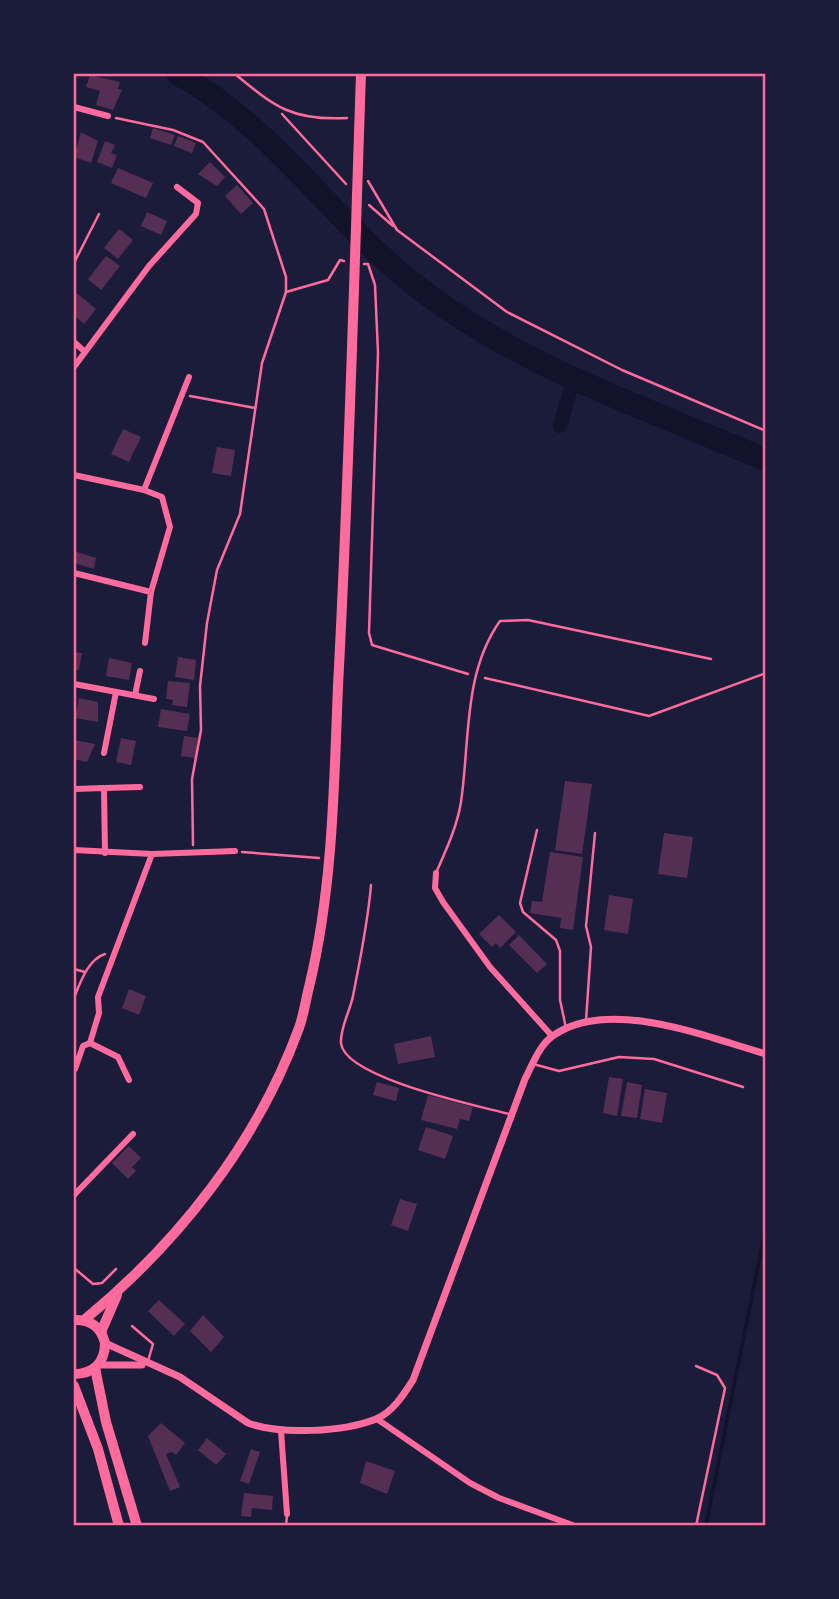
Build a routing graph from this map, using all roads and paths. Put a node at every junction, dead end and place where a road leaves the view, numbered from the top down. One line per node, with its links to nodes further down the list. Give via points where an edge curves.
1 (235, 74): 6 (path, via 275,107 318,120)
2 (360, 74): 6 (highway)
3 (74, 107): 5 (street)
4 (282, 114): 9 (path)
5 (108, 116): 16 (path, via 173,130 203,142 264,209 286,277)
6 (359, 117): 7 (highway)
7 (358, 163): 12 (path); 48 (highway, via 351,426)
8 (177, 187): 18 (street, via 198,203 196,214)
9 (351, 188)
10 (360, 197): 12 (path)
11 (99, 214): 14 (lane)
12 (397, 230): 23 (path, via 507,312 622,370)
13 (340, 260): 16 (path, via 328,279)
14 (74, 263)
15 (368, 264): 32 (path, via 374,285 378,353 369,634 372,645)
16 (286, 292): 22 (path, via 262,363)
17 (74, 342): 18 (street)
18 (84, 351): 19 (street)
19 (74, 367)
20 (189, 377): 21 (street)
21 (182, 394): 22 (path); 25 (street)
22 (255, 408): 44 (path, via 240,514 217,570 206,623 201,730 192,779)
23 (765, 431)
24 (74, 475): 25 (street)
25 (144, 490): 27 (street, via 162,497 170,527)
26 (74, 573): 27 (street)
27 (151, 592): 28 (street)
28 (145, 643)
29 (711, 659): 32 (lane, via 528,620 500,621 489,636)
30 (140, 671): 35 (street)
31 (765, 673): 32 (path, via 649,716)
32 (475, 676): 49 (lane, via 461,803)
33 (74, 684): 34 (street)
34 (116, 692): 35 (street); 37 (street)
35 (135, 695): 36 (street)
36 (154, 699)
37 (104, 753)
38 (140, 787): 39 (street)
39 (104, 788): 40 (street); 46 (street)
40 (74, 789)
41 (537, 830): 56 (lane, via 520,903 523,912 556,940)
42 (596, 833): 55 (lane, via 586,926 591,947)
43 (74, 850): 46 (street)
44 (193, 851): 45 (street); 47 (street)
45 (235, 851): 48 (path)
46 (105, 853): 47 (street)
47 (152, 854): 51 (street)
48 (330, 859): 69 (highway, via 318,946 299,1028 258,1115 223,1173)
49 (436, 873): 57 (street, via 435,888 443,902 490,967)
50 (371, 885): 64 (lane, via 341,1043 344,1053 407,1086)
51 (115, 952): 53 (path, via 99,956); 58 (street, via 98,997 99,1013)
52 (74, 969): 53 (path)
53 (85, 972): 54 (path)
54 (74, 998)
55 (586, 1021): 56 (street); 59 (street, via 618,1018 640,1022)
56 (566, 1028): 57 (street)
57 (552, 1036): 60 (street)
58 (90, 1042): 61 (street, via 83,1046); 62 (street, via 118,1057)
59 (765, 1054)
60 (533, 1064): 63 (lane, via 559,1071 619,1057 654,1059); 64 (street)
61 (75, 1069)
62 (129, 1080)
63 (743, 1087)
64 (512, 1115): 79 (street, via 412,1380 396,1404)
65 (133, 1135): 66 (street)
66 (74, 1195)
67 (74, 1268): 68 (lane, via 93,1284 102,1283)
68 (116, 1269)
69 (119, 1292): 70 (highway); 72 (highway)
70 (79, 1320): 72 (highway)
71 (132, 1326): 74 (lane, via 153,1344)
72 (101, 1332): 73 (highway)
73 (105, 1343): 74 (street); 76 (highway)
74 (146, 1364): 76 (street); 80 (street, via 180,1377 248,1423)
75 (695, 1366): 86 (path, via 717,1375 724,1388)
76 (97, 1367): 77 (highway); 83 (highway, via 106,1422)
77 (74, 1374)
78 (74, 1386): 82 (highway)
79 (377, 1419): 80 (street); 85 (street, via 470,1483)
80 (281, 1431): 81 (street)
81 (287, 1514): 84 (lane)
82 (119, 1525)
83 (137, 1525)
84 (286, 1525)
85 (575, 1525)
86 (696, 1525)

